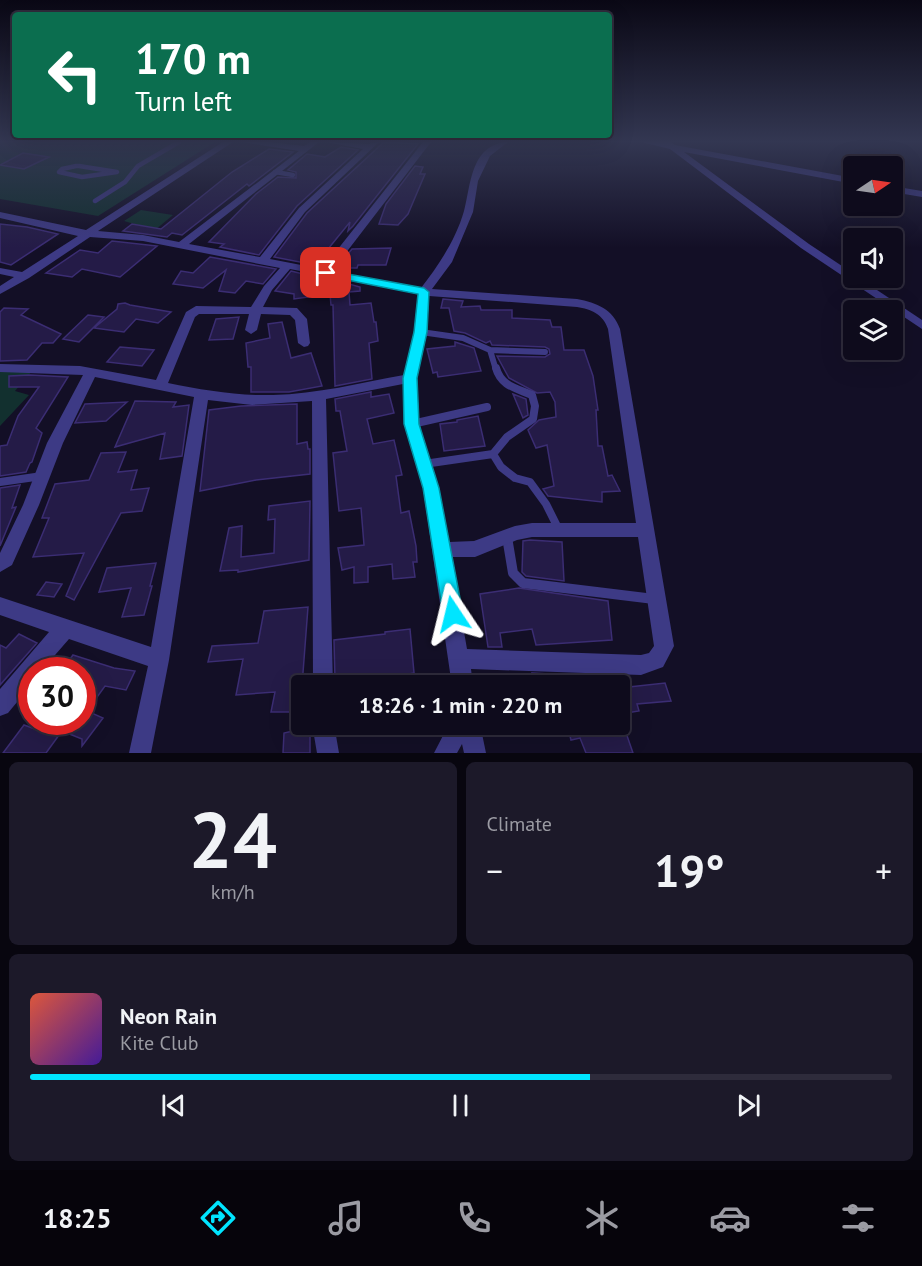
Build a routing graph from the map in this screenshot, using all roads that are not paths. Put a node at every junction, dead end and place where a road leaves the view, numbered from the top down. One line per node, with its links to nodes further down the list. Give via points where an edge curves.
1 (128, 177): 10 (lane)
2 (176, 177): 12 (street)
3 (268, 177): 13 (street)
4 (337, 177): 14 (street, via 302,210)
5 (400, 177): 17 (street)
6 (476, 177): 20 (street, via 468,212 447,262)
7 (712, 177): 22 (street)
8 (903, 191): 9 (street)
9 (922, 194)
10 (95, 201)
11 (0, 215): 12 (street)
12 (91, 234): 13 (street); 18 (street)
13 (181, 245): 14 (street)
14 (263, 261): 15 (street)
15 (287, 266): 17 (street); 21 (street)
16 (0, 271): 18 (street)
17 (326, 273): 20 (street)
18 (25, 276): 19 (street)
19 (0, 291)
20 (424, 292): 24 (street); 41 (street, via 578,303 607,315 614,329)
21 (254, 310): 23 (street); 25 (street, via 296,312 302,319); 31 (street, via 203,309 191,314)
22 (922, 326)
23 (251, 330)
24 (421, 332): 26 (lane, via 464,338); 30 (street)
25 (304, 343)
26 (490, 350): 27 (lane); 36 (lane, via 499,378 532,395 535,406 533,419 507,437)
27 (545, 352)
28 (0, 368): 29 (street)
29 (91, 372): 31 (street); 38 (street)
30 (410, 378): 33 (street); 35 (street)
31 (160, 386): 32 (street)
32 (202, 393): 33 (street, via 251,400); 49 (street)
33 (319, 394): 50 (street)
34 (487, 406): 35 (lane)
35 (412, 424): 37 (street)
36 (493, 454): 37 (lane); 40 (lane, via 515,478 530,482)
37 (424, 464): 43 (street)
38 (42, 476): 39 (lane); 44 (street, via 6,559)
39 (0, 482)
40 (559, 530): 41 (street); 42 (street, via 523,531)
41 (647, 530): 45 (street)
42 (507, 537): 43 (street, via 475,549); 45 (lane, via 513,573 524,584)
43 (442, 550): 48 (street)
44 (0, 564)
45 (656, 599): 48 (street, via 664,646 657,660 650,664)
46 (0, 606): 47 (street)
47 (65, 627): 49 (street); 52 (street)
48 (459, 659): 51 (street)
49 (159, 660): 56 (street)
50 (323, 675)
51 (461, 675)
52 (0, 705)
53 (325, 735): 57 (street)
54 (455, 735): 58 (street)
55 (471, 735): 59 (street)
56 (140, 753)
57 (328, 753)
58 (445, 753)
59 (475, 753)

